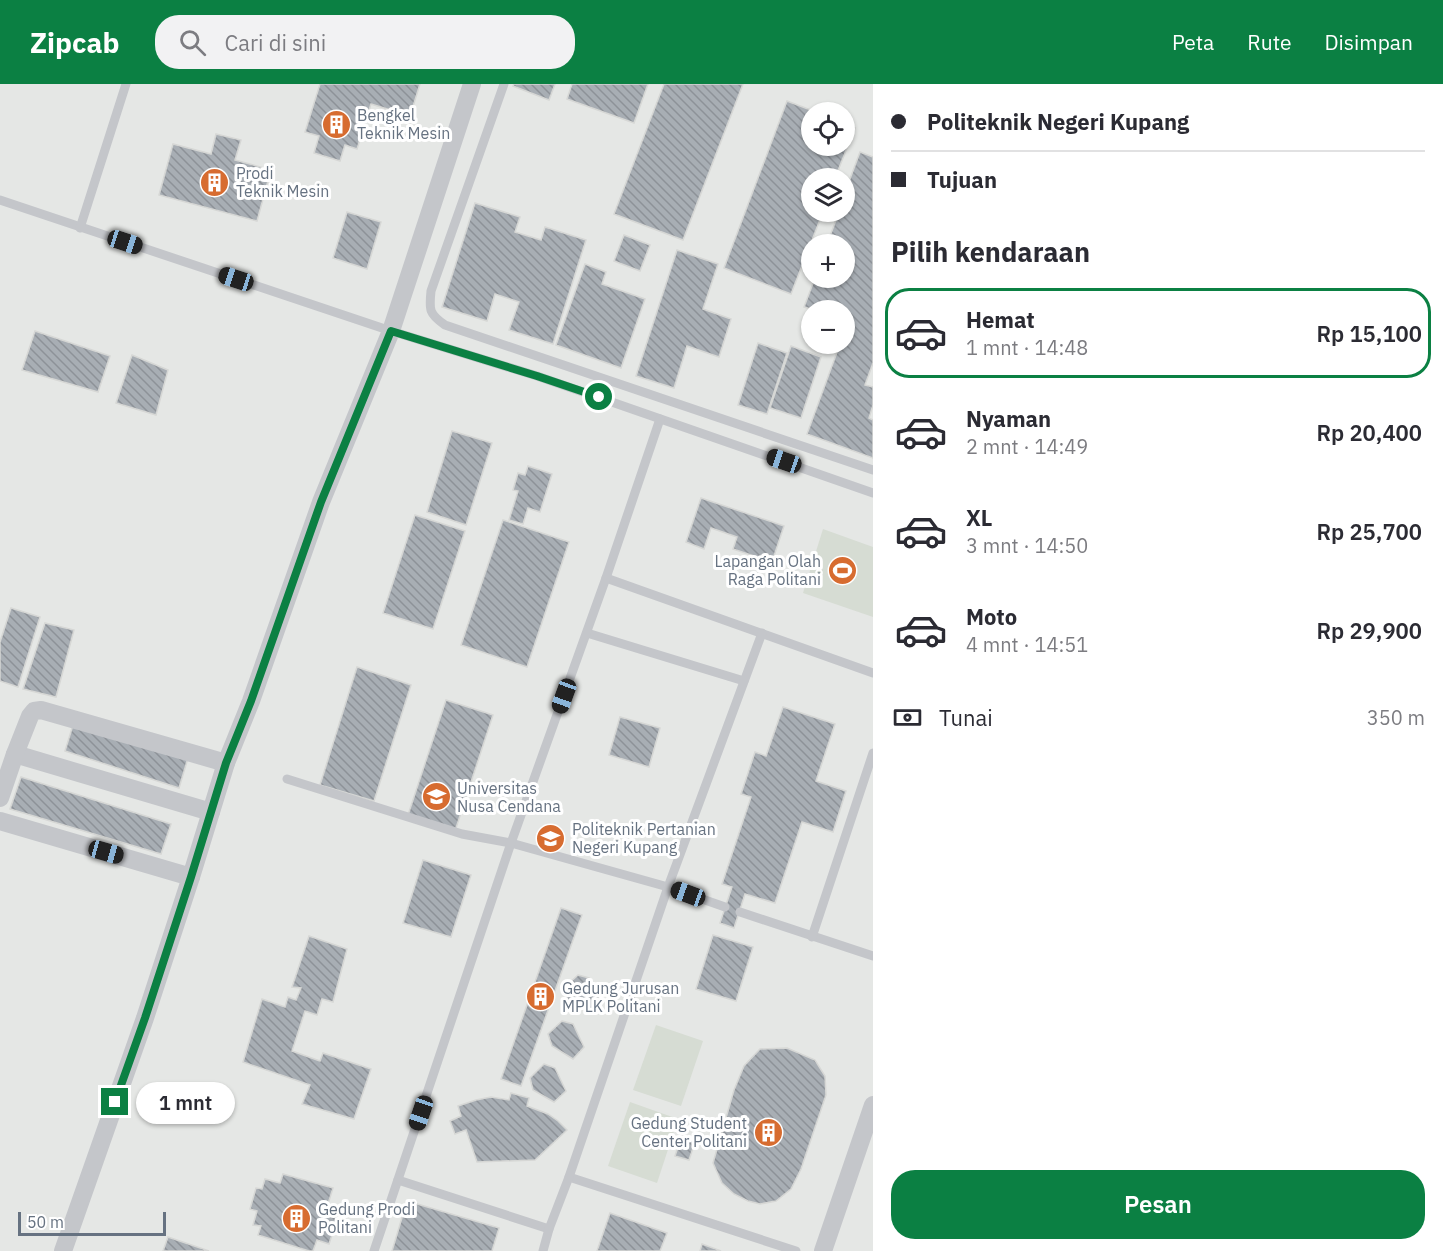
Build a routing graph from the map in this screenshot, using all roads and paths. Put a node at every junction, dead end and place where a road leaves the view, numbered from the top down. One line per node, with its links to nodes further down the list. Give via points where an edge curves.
1 (126, 84): 5 (lane)
2 (472, 84): 6 (street)
3 (504, 84): 8 (lane, via 431,291 429,308 434,317 445,325)
4 (0, 200): 5 (lane)
5 (80, 228): 6 (lane)
6 (391, 331): 7 (lane); 17 (street, via 321,502)
7 (660, 419): 9 (lane); 10 (lane)
8 (873, 470)
9 (873, 493)
10 (606, 578): 11 (lane); 12 (lane)
11 (587, 633): 14 (lane); 22 (lane)
12 (762, 633): 13 (lane); 14 (lane)
13 (873, 673)
14 (744, 681): 24 (lane)
15 (873, 753): 27 (lane)
16 (15, 754): 17 (street, via 30,716 41,710); 19 (street); 20 (street)
17 (226, 763): 20 (street)
18 (287, 779): 22 (lane, via 462,834)
19 (0, 798)
20 (211, 812): 23 (street)
21 (0, 821): 23 (street)
22 (511, 843): 24 (lane); 31 (lane)
23 (191, 877): 33 (street)
24 (668, 887): 25 (lane); 30 (lane)
25 (725, 907)
26 (740, 912): 27 (lane)
27 (812, 937): 28 (lane)
28 (873, 956)
29 (873, 1106): 37 (street)
30 (569, 1178): 32 (lane); 36 (lane)
31 (398, 1180): 32 (lane); 34 (lane)
32 (549, 1229): 35 (lane)
33 (63, 1251)
34 (374, 1251)
35 (543, 1251)
36 (796, 1251)
37 (823, 1251)

